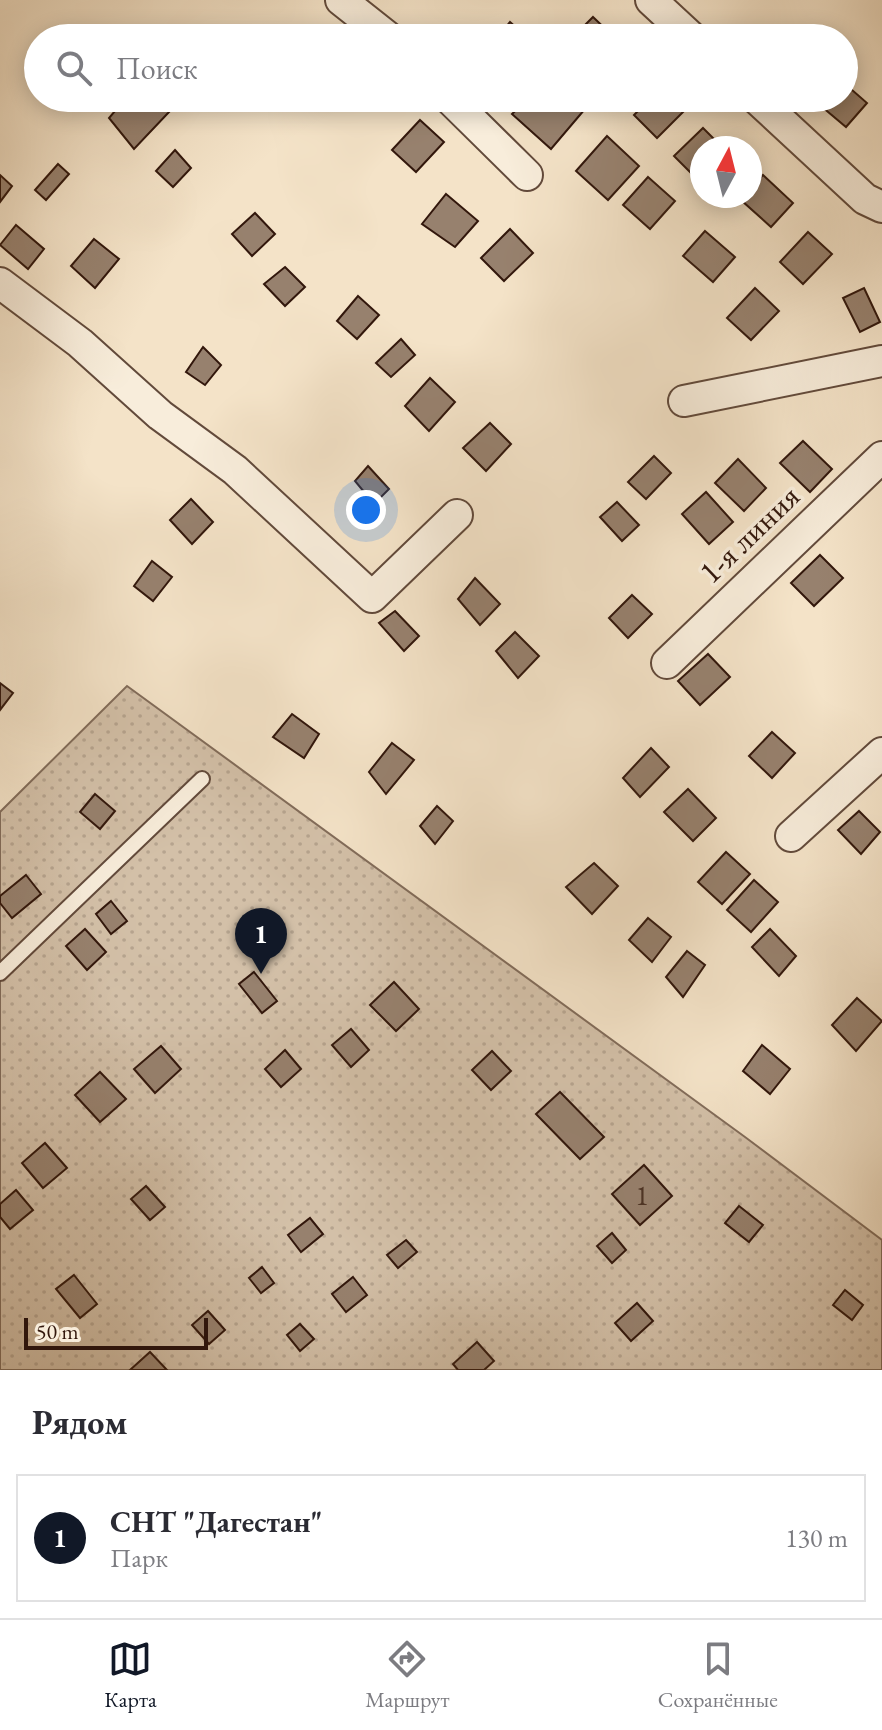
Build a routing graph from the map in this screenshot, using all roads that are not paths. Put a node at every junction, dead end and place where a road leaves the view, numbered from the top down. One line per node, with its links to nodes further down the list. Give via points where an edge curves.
1 (341, 0): 3 (street)
2 (651, 0): 4 (street)
3 (371, 24)
4 (677, 24)
5 (463, 112): 7 (street)
6 (771, 112): 8 (street, via 865,199)
7 (527, 175)
8 (882, 207)
9 (0, 283): 13 (street, via 235,470 372,597)
10 (882, 361): 11 (street)
11 (684, 401)
12 (882, 457): 14 (street, 1-я линия)
13 (457, 515)
14 (667, 663)
15 (882, 753): 17 (street)
16 (202, 779): 18 (lane)
17 (791, 836)
18 (0, 973)

